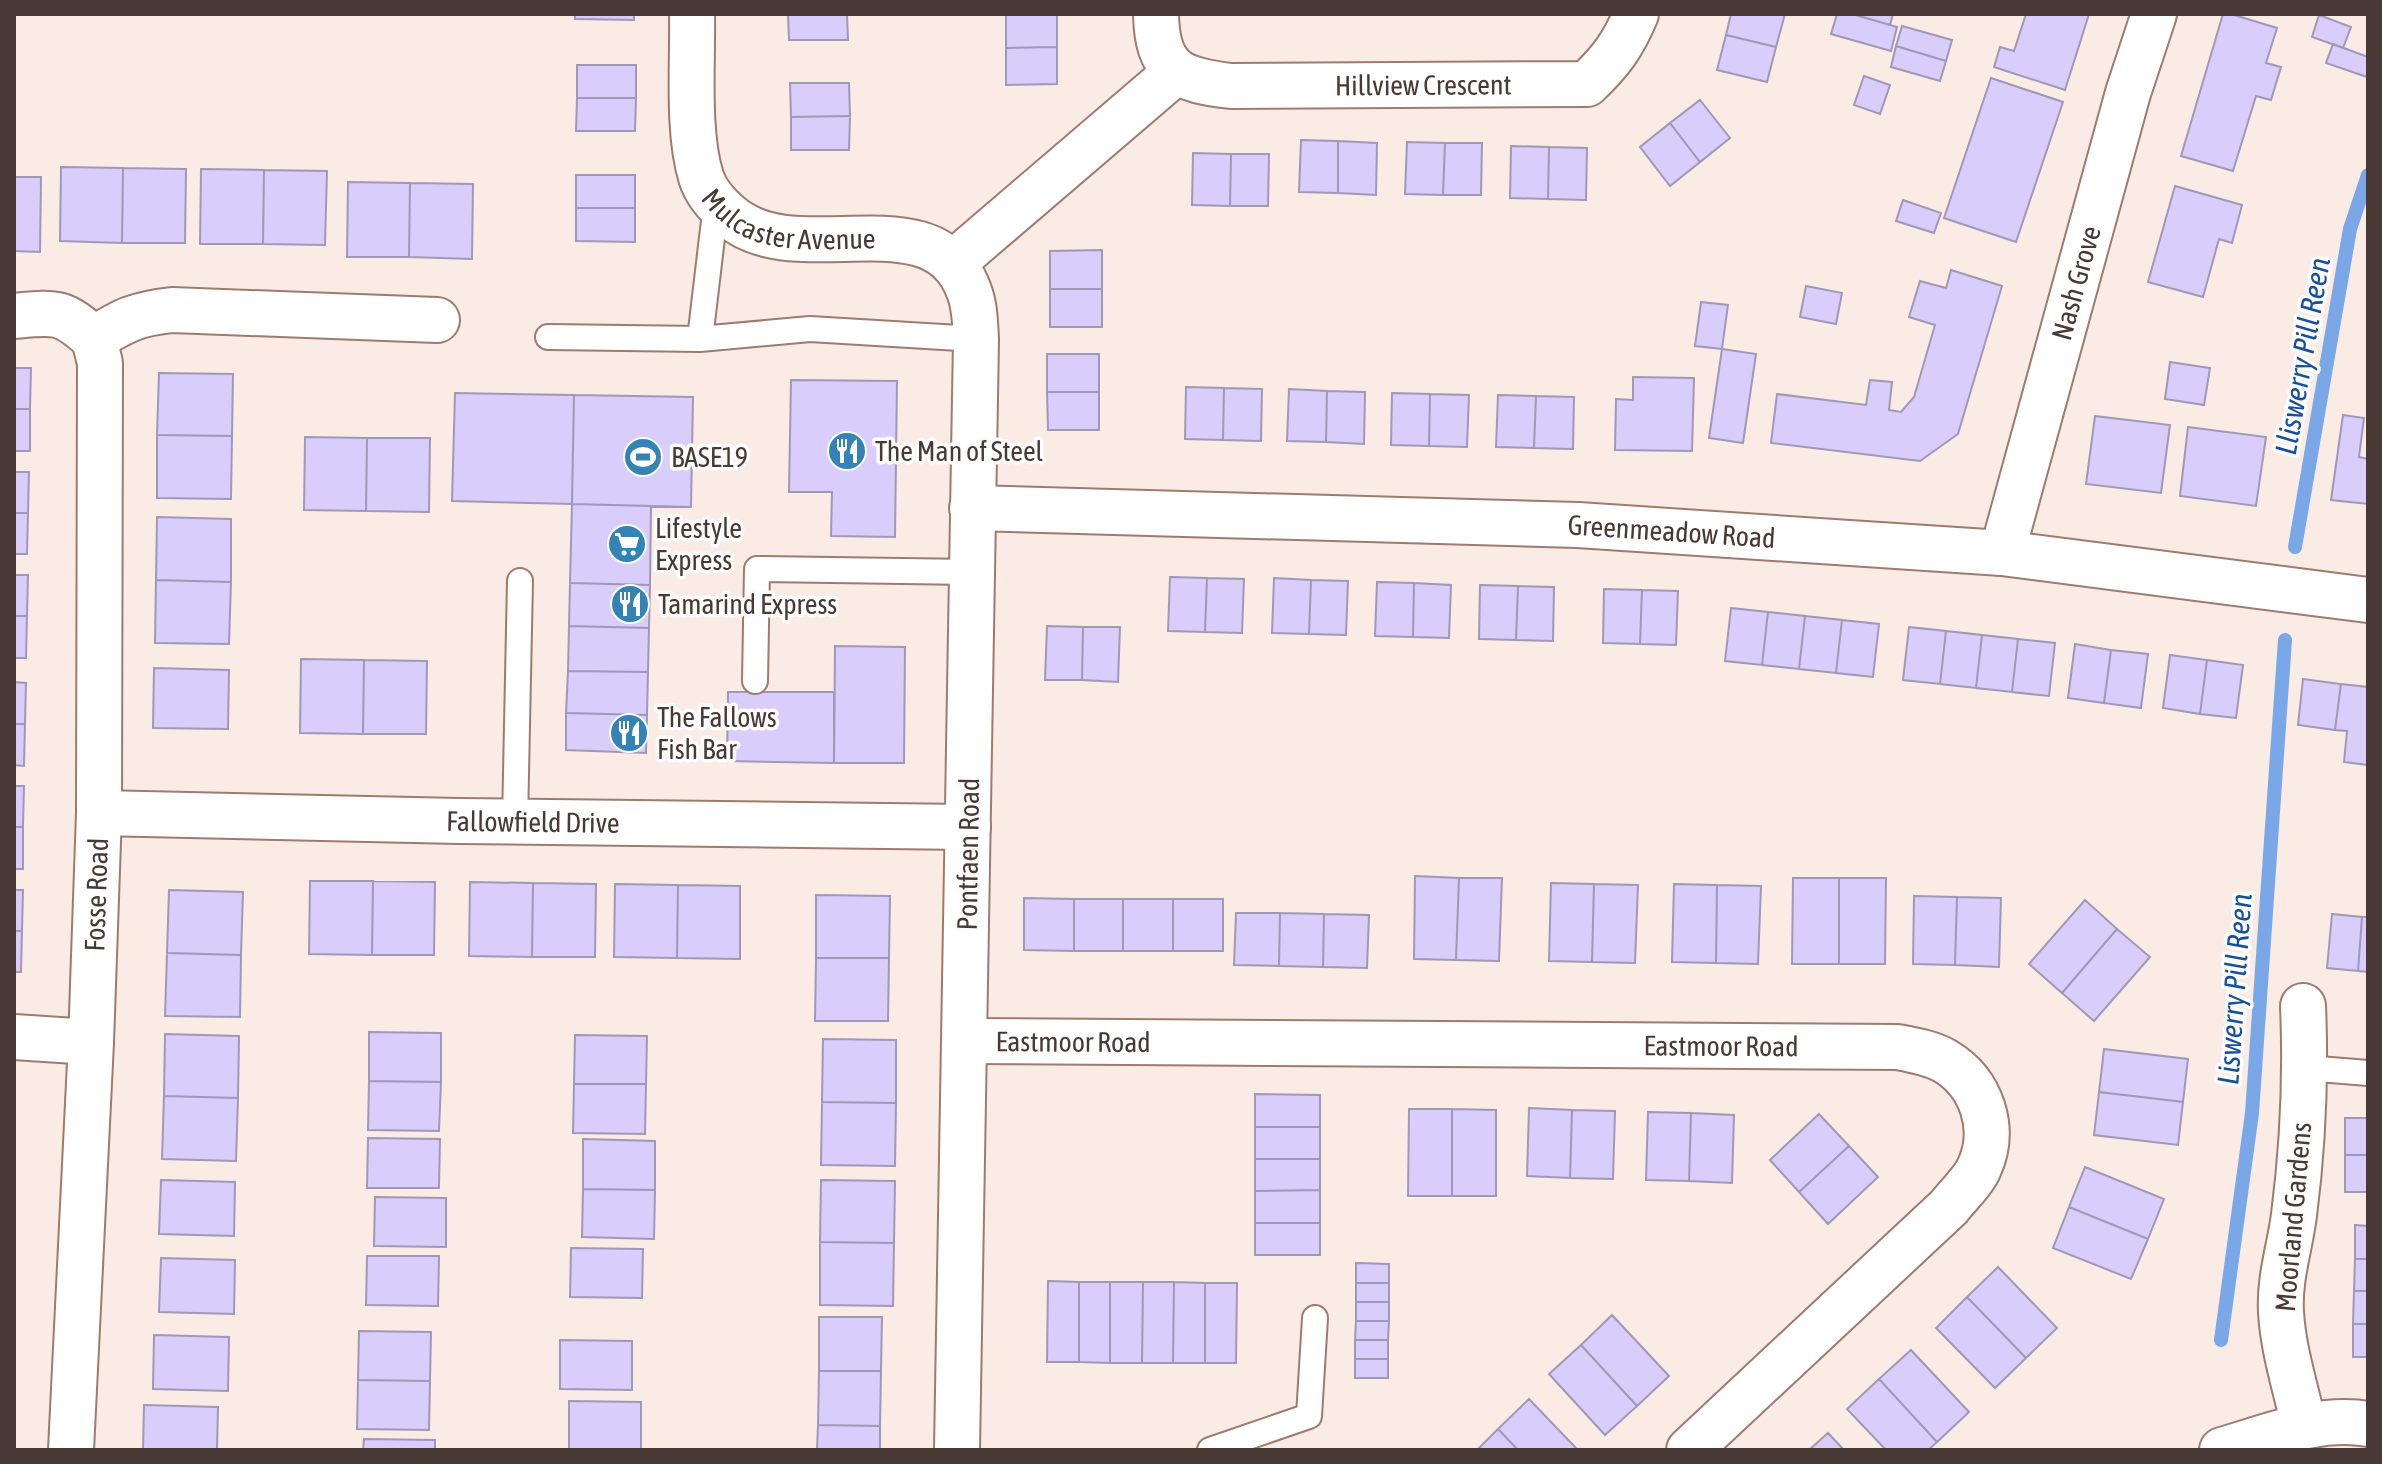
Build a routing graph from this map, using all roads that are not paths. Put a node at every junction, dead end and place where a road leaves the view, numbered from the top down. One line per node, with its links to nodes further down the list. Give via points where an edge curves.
1 (692, 14): 6 (street, Mulcaster Avenue, via 694,141 702,180)
2 (1156, 14): 5 (street, via 1160,45)
3 (1636, 14): 5 (street, Hillview Crescent, via 1611,61 1587,84 1231,86)
4 (2154, 14): 15 (street, Nash Grove)
5 (1176, 72): 7 (street)
6 (716, 204): 7 (street, Mulcaster Avenue, via 737,222 772,237 898,239 924,245); 12 (lane)
7 (953, 263): 13 (street, Pontfaen Road, via 970,293)
8 (14, 316): 11 (street, via 64,315)
9 (437, 320): 11 (street, via 172,310 127,318)
10 (548, 337): 12 (lane)
11 (94, 339): 20 (street, Fosse Road, via 100,363)
12 (700, 339): 13 (lane, via 810,329)
13 (976, 339): 14 (street, Pontfaen Road)
14 (972, 508): 15 (street, Greenmeadow Road, via 1578,525); 16 (street, Pontfaen Road)
15 (2002, 553): 18 (street, Greenmeadow Road)
16 (972, 572): 19 (lane, via 757,569); 22 (street, Pontfaen Road)
17 (520, 581): 21 (lane)
18 (2368, 600)
19 (755, 681)
20 (99, 813): 21 (street, Fallowfield Drive); 26 (street, Fosse Road)
21 (515, 822): 22 (street, Fallowfield Drive)
22 (968, 827): 25 (street, Pontfaen Road)
23 (2303, 1006): 27 (street, Moorland Gardens)
24 (14, 1037): 26 (street)
25 (965, 1041): 33 (street, Pontfaen Road); 35 (street, Eastmoor Road, via 1898,1047 1946,1062 1970,1082 1984,1108 1988,1136 1979,1169 1949,1207)
26 (91, 1042): 32 (street, Fosse Road)
27 (2306, 1068): 28 (lane); 31 (street, Moorland Gardens, via 2294,1218 2281,1291 2281,1315)
28 (2368, 1073)
29 (1315, 1318): 34 (lane, via 1309,1416)
30 (2368, 1424): 31 (street)
31 (2304, 1426): 36 (street)
32 (71, 1450)
33 (957, 1450)
34 (1210, 1450)
35 (1689, 1450)
36 (2222, 1450)

